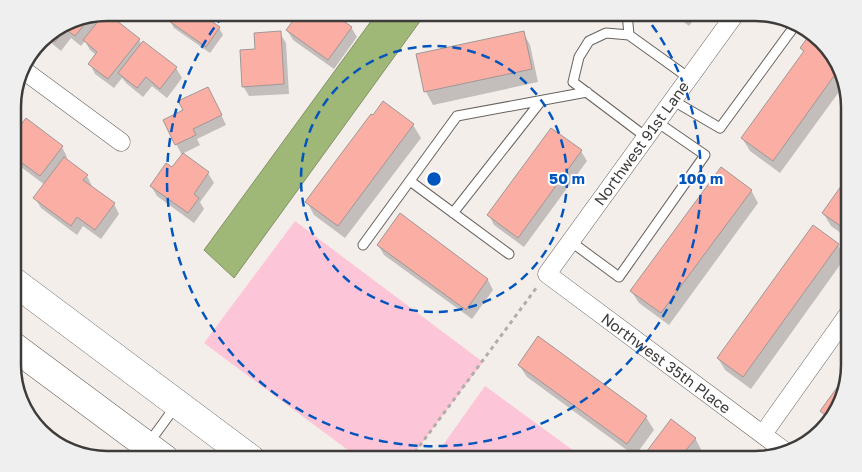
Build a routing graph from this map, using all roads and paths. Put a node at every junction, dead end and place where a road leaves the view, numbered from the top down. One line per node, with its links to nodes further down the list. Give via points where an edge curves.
1 (628, 21): 4 (lane)
2 (729, 21): 6 (street, Northwest 91st Lane)
3 (792, 30): 8 (lane, via 720,128)
4 (629, 35): 6 (lane); 7 (lane, via 606,33 589,41 579,57 573,82)
5 (28, 74): 12 (street)
6 (688, 78): 8 (street, Northwest 91st Lane)
7 (587, 92): 9 (lane); 11 (lane)
8 (672, 100): 10 (street, Northwest 91st Lane)
9 (540, 101): 13 (lane, via 457,116); 14 (lane)
10 (657, 122): 11 (street, Northwest 91st Lane); 15 (lane, via 705,155 619,277)
11 (646, 137): 15 (street, Northwest 91st Lane)
12 (121, 142)
13 (410, 181): 14 (lane); 16 (lane)
14 (453, 213): 17 (lane)
15 (570, 241): 18 (street, Northwest 91st Lane)
16 (363, 245)
17 (509, 254)
18 (546, 274): 23 (street, Northwest 35th Place); 28 (path)
19 (21, 287): 22 (main road)
20 (841, 324): 23 (street)
21 (21, 352): 25 (main road)
22 (178, 405): 26 (lane); 27 (main road)
23 (763, 434): 24 (street, Northwest 35th Place)
24 (779, 447)
25 (145, 451)
26 (152, 451)
27 (239, 451)
28 (416, 451)

